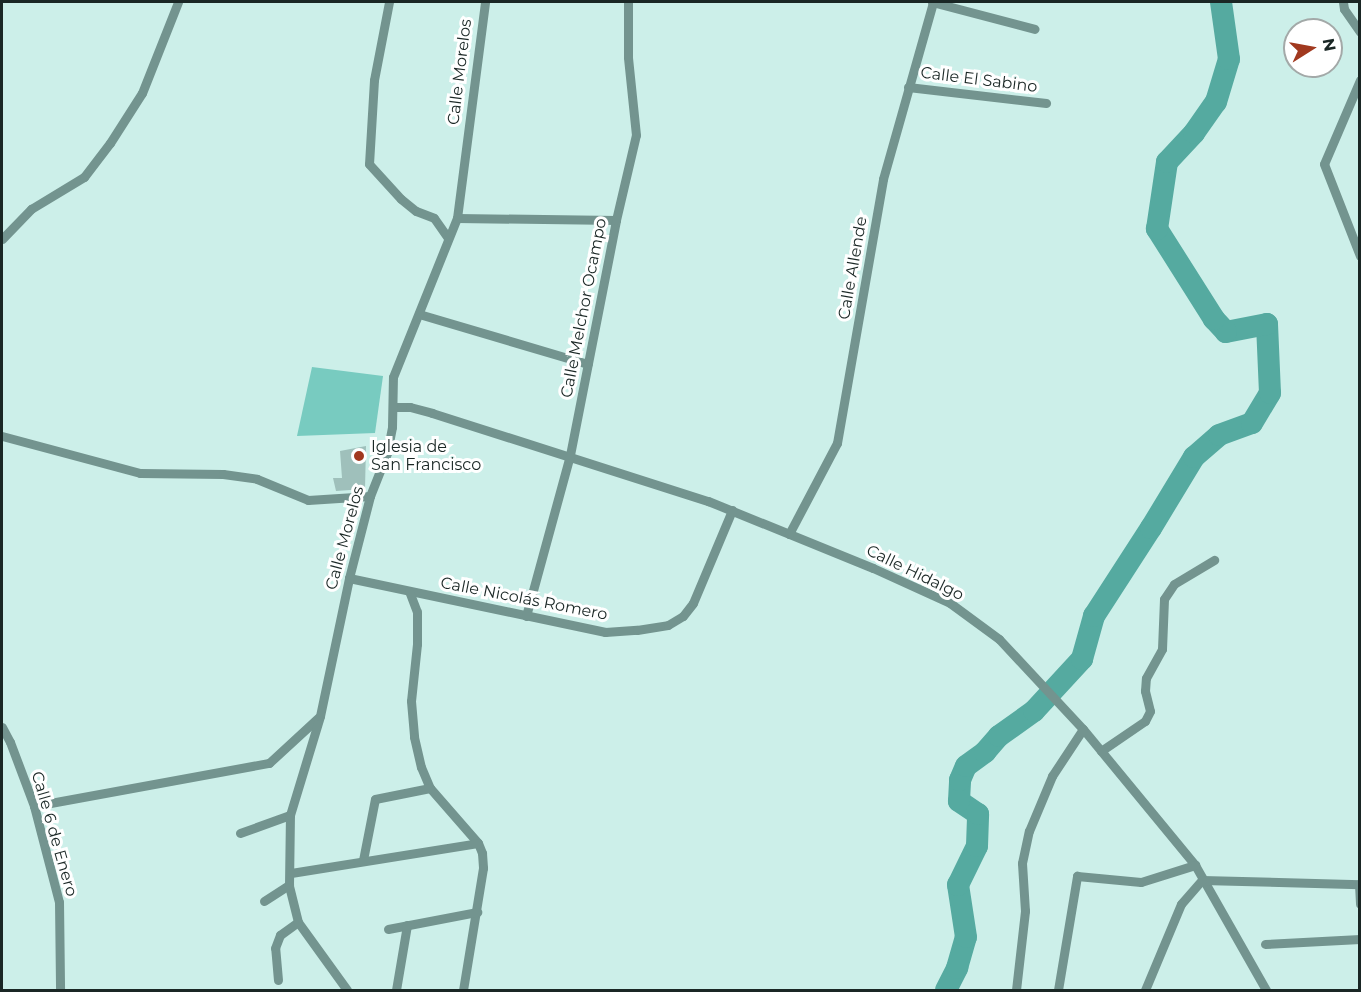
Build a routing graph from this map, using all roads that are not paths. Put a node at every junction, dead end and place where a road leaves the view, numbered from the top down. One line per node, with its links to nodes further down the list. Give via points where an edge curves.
1 (178, 2): 16 (street, via 142,93 110,143 84,177 31,209)
2 (389, 2): 15 (street, via 374,80 369,164 401,199 434,218)
3 (484, 2): 12 (street, Calle Morelos)
4 (628, 2): 13 (street, Calle Melchor Ocampo, via 628,57 636,135)
5 (933, 2): 7 (street); 10 (street, Calle Allende)
6 (1344, 5): 8 (street)
7 (1035, 29)
8 (1359, 32)
9 (1359, 80): 14 (street, via 1324,164)
10 (908, 87): 11 (street, Calle El Sabino); 25 (street, Calle Allende, via 883,179 837,443)
11 (1046, 103)
12 (457, 218): 13 (street); 15 (street, Calle Morelos)
13 (616, 220): 19 (street, Calle Melchor Ocampo)
14 (1356, 237): 17 (street)
15 (448, 238): 18 (street, Calle Morelos)
16 (2, 239)
17 (1359, 254)
18 (419, 314): 19 (street); 20 (street, Calle Morelos, via 393,377)
19 (588, 364): 22 (street, Calle Melchor Ocampo)
20 (393, 406): 22 (street, Calle Hidalgo, via 410,407); 23 (street, Calle Morelos, via 387,453)
21 (2, 436): 23 (street, via 140,473 223,474 257,479 308,500)
22 (570, 456): 24 (street, Calle Hidalgo); 29 (street, Calle Melchor Ocampo)
23 (370, 496): 27 (street, Calle Morelos)
24 (732, 510): 25 (street, Calle Hidalgo); 29 (street, Calle Nicolás Romero, via 693,603 683,616 668,625 605,632)
25 (789, 534): 32 (street, Calle Hidalgo, via 950,603 999,639)
26 (1214, 560): 33 (street, via 1174,584 1164,599 1162,649 1146,678 1150,711 1145,721)
27 (349, 578): 28 (street, Calle Nicolás Romero); 30 (street, Calle Morelos)
28 (409, 591): 29 (street, Calle Nicolás Romero); 34 (street, via 417,612 411,701 414,737)
29 (526, 616)
30 (320, 716): 35 (street, via 269,763); 36 (street, Calle Morelos)
31 (2, 727): 35 (street, Calle 6 de Enero)
32 (1082, 728): 33 (street, Calle Hidalgo); 58 (street, via 1052,776 1029,831 1023,863 1025,911)
33 (1101, 751): 40 (street, Calle Hidalgo)
34 (430, 788): 38 (street); 39 (street, via 375,798)
35 (34, 806): 54 (street, Calle 6 de Enero, via 59,902)
36 (290, 815): 37 (street); 41 (street, Calle Morelos)
37 (240, 833)
38 (478, 843): 39 (street); 47 (street, via 483,868)
39 (363, 860): 41 (street)
40 (1195, 865): 42 (street, Calle Hidalgo); 59 (street, via 1141,882 1077,876)
41 (291, 873): 44 (street, Calle Morelos)
42 (1202, 880): 43 (street); 60 (street, via 1181,904); 61 (street, Calle Hidalgo)
43 (1359, 884): 46 (street)
44 (289, 885): 45 (street); 48 (street)
45 (264, 901)
46 (1359, 904)
47 (477, 912): 49 (street); 57 (street)
48 (298, 922): 53 (street, via 280,935 275,948); 55 (street)
49 (407, 925): 50 (street); 56 (street)
50 (388, 929)
51 (1359, 939): 52 (street)
52 (1265, 945)
53 (278, 980)
54 (60, 990)
55 (346, 990)
56 (396, 990)
57 (464, 990)
58 (1016, 990)
59 (1058, 990)
60 (1145, 990)
61 (1266, 990)

